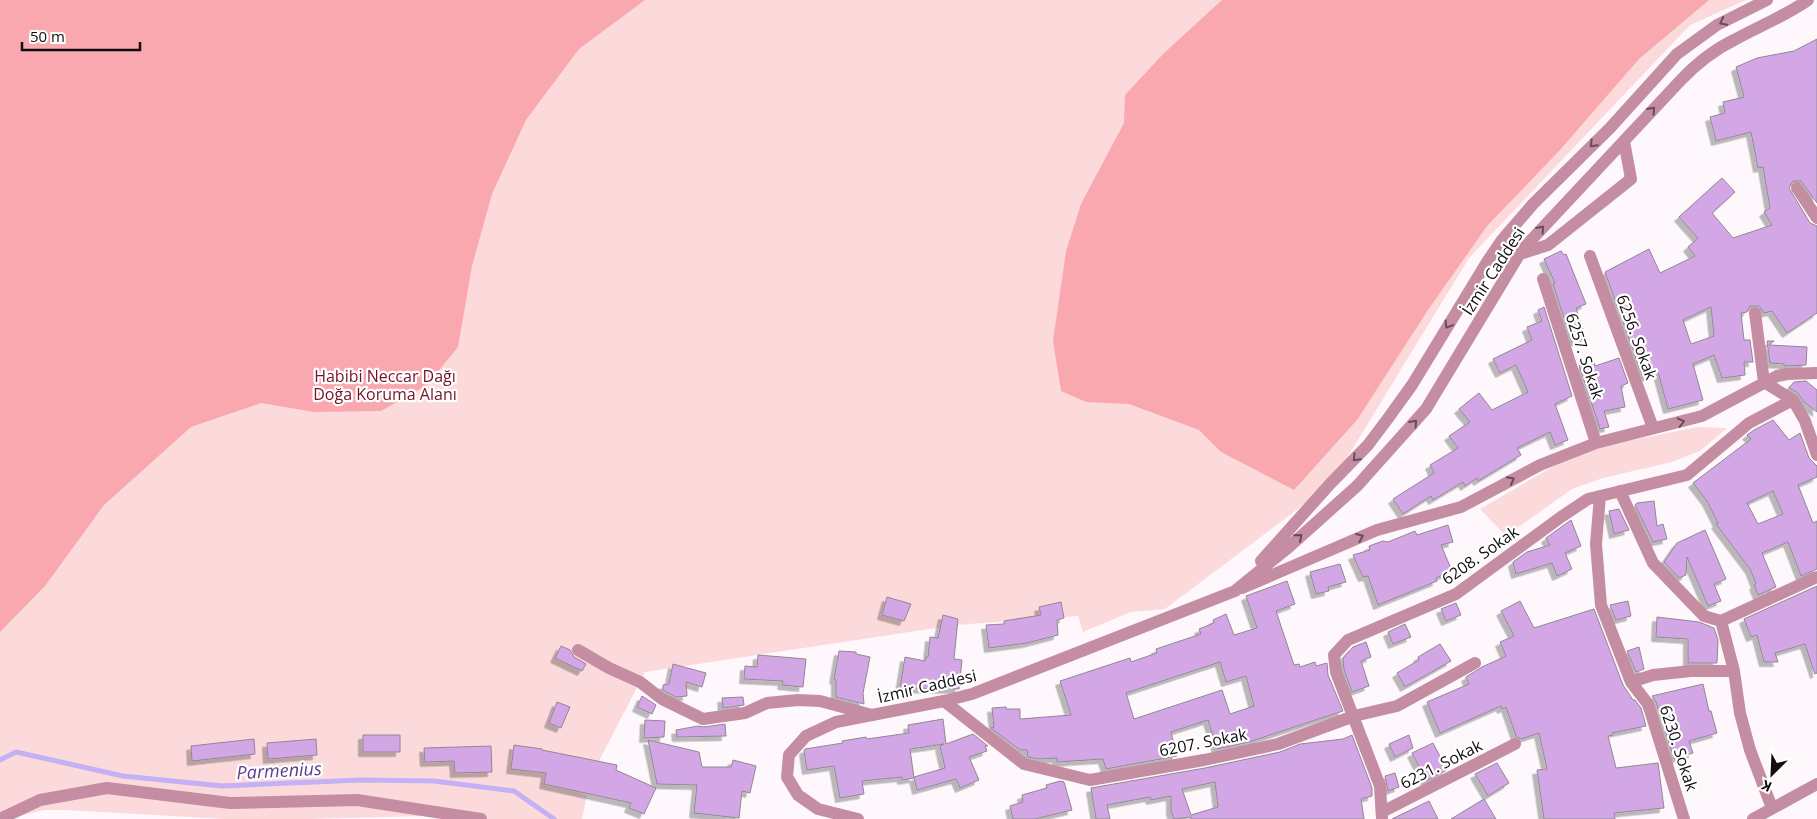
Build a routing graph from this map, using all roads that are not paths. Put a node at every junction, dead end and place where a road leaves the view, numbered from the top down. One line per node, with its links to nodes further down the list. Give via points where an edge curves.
1 (1766, 0): 19 (street, İzmir Caddesi, one-way to 19, via 1717,25 1677,54 1610,128 1533,204 1502,240 1412,385 1368,445)
2 (1808, 0): 3 (street, İzmir Caddesi, one-way to 2, via 1703,60)
3 (1624, 141): 6 (street, İzmir Caddesi, one-way to 3); 6 (street, via 1631,179 1548,245)
4 (1797, 188): 5 (street)
5 (1817, 218)
6 (1520, 254): 19 (street, İzmir Caddesi, one-way to 6, via 1357,486 1426,409)
7 (1590, 256): 13 (street, 6256. Sokak)
8 (1543, 279): 14 (street, 6257. Sokak)
9 (1755, 313): 11 (street)
10 (1817, 373): 11 (street, via 1787,374)
11 (1764, 382): 12 (street); 13 (street, one-way to 11, via 1702,416)
12 (1793, 400): 15 (street); 16 (street, 6208. Sokak, via 1749,423 1687,475)
13 (1653, 428): 14 (street)
14 (1596, 443): 19 (street, one-way to 14, via 1377,530 1461,507 1540,465)
15 (1817, 455)
16 (1620, 491): 17 (street, 6208. Sokak); 20 (street, via 1653,563 1704,616)
17 (1600, 496): 24 (street, 6230. Sokak, via 1596,544 1601,605); 27 (street, 6208. Sokak, via 1588,499 1561,517 1456,594 1348,640 1334,655 1336,672)
18 (1817, 578): 20 (street)
19 (1235, 591): 25 (street, İzmir Caddesi, via 972,694)
20 (1722, 621): 23 (street)
21 (578, 650): 26 (street, via 703,719 798,700 820,701)
22 (1475, 663): 27 (street, 6207. Sokak, via 1397,706)
23 (1734, 670): 24 (street, via 1653,675); 30 (street, via 1740,713 1750,750)
24 (1631, 682): 35 (street, 6230. Sokak, via 1648,704)
25 (944, 702): 26 (street, İzmir Caddesi); 27 (street, 6207. Sokak, via 1024,764 1090,780 1278,744)
26 (872, 715): 34 (street, İzmir Caddesi, via 836,722 806,736 789,755 787,777 798,795 818,809)
27 (1354, 716): 31 (street, 6208. Sokak, via 1380,786)
28 (1515, 744): 31 (street, 6231. Sokak)
29 (1817, 784): 30 (street)
30 (1772, 808): 36 (street)
31 (1382, 816)
32 (0, 819): 33 (street, via 40,800 107,788 230,803 358,800)
33 (481, 819)
34 (858, 819)
35 (1684, 819)
36 (1753, 819)

